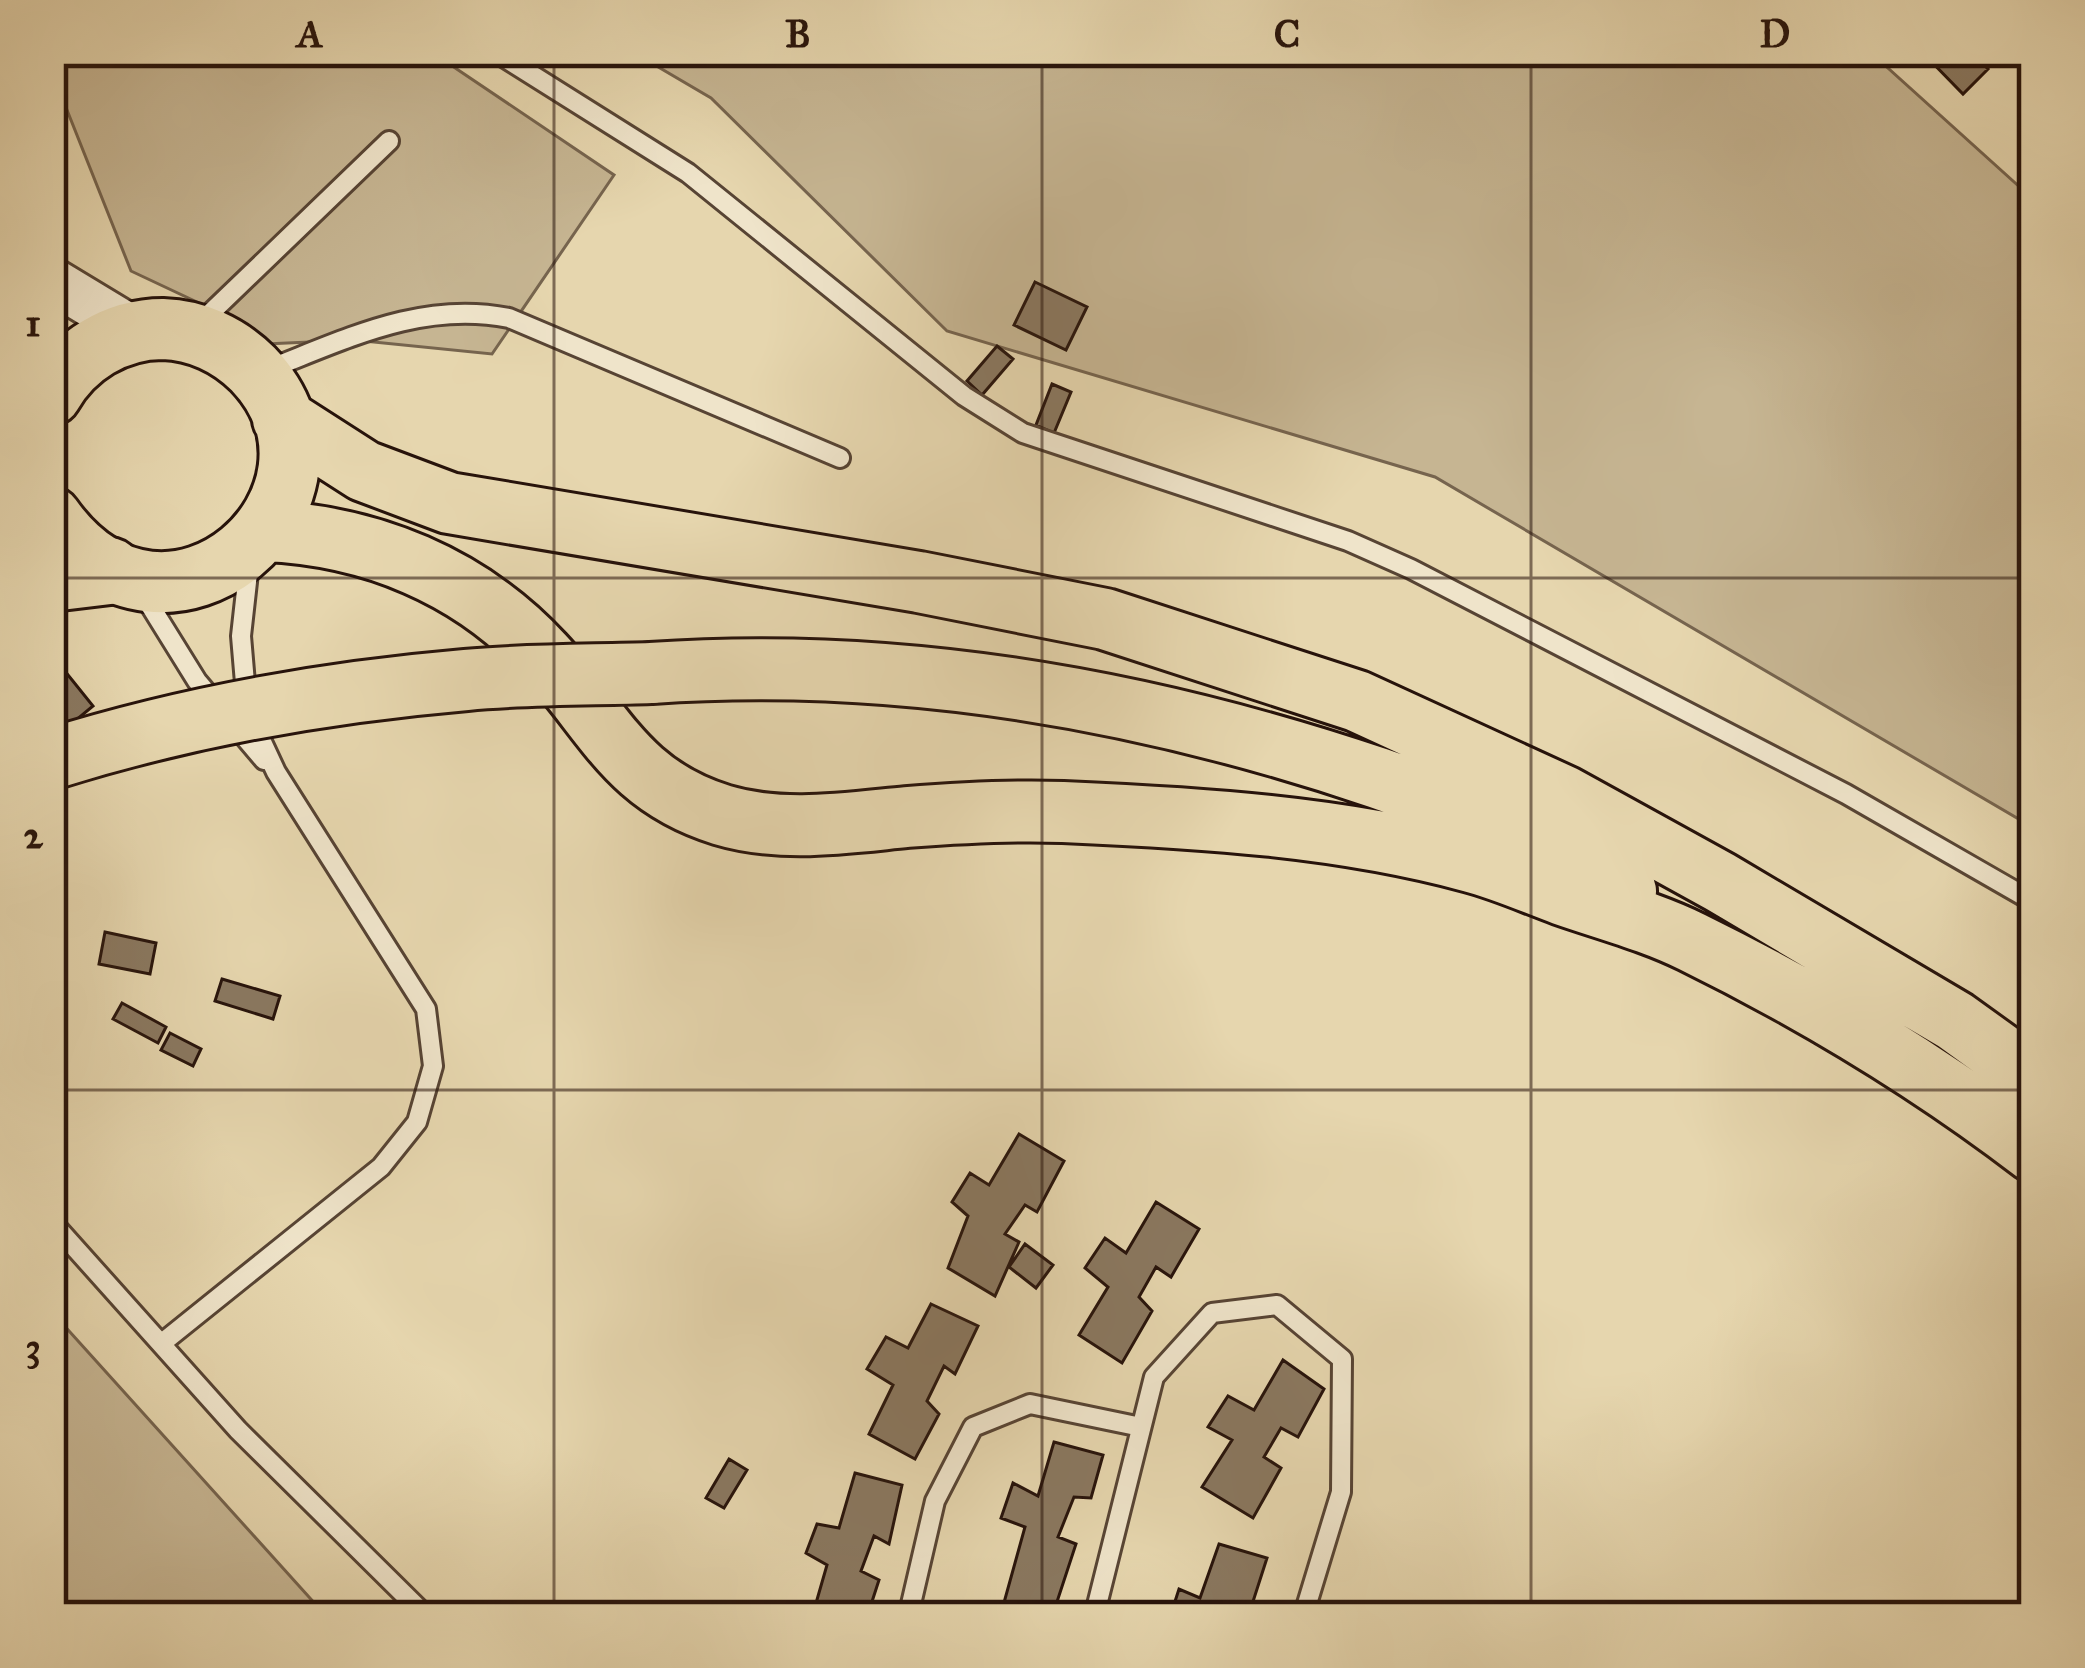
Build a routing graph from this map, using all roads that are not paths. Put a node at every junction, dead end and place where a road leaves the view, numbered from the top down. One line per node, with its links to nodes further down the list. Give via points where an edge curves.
1 (494, 51): 15 (lane, via 688,173 964,397 1023,433 1411,568 1826,783)
2 (389, 141): 4 (lane)
3 (51, 280): 4 (street)
4 (164, 332): 5 (highway, via 89,352); 6 (highway, via 238,355)
5 (51, 395)
6 (270, 396): 7 (lane, via 397,321 485,313); 9 (highway, via 287,442 284,489); 14 (highway, via 364,471 449,503 1105,619 1358,701 1564,796)
7 (840, 458)
8 (51, 517): 10 (highway)
9 (259, 537): 10 (highway, via 234,560 186,580); 12 (lane, via 243,589 241,636 256,729); 16 (highway, via 300,532 373,548 482,601 546,657 639,770 723,815 787,826 1052,812 1264,826 1472,862)
10 (98, 576): 12 (lane)
11 (51, 759): 13 (highway, bridge, via 289,701 470,679 844,670 1132,710 1319,758)
12 (276, 772): 20 (lane, via 426,1009 433,1066 417,1121 381,1167)
13 (1558, 848): 14 (highway); 16 (highway)
14 (1720, 882): 17 (highway, via 1955,1021)
15 (2034, 902)
16 (1689, 940): 18 (highway, via 1921,1069)
17 (2034, 1078)
18 (2034, 1152)
19 (51, 1221): 20 (lane)
20 (162, 1343): 22 (lane)
21 (1141, 1427): 23 (lane, via 1030,1404 973,1427 935,1502); 24 (lane); 25 (lane, via 1154,1376 1212,1313 1277,1305 1342,1359 1341,1492)
22 (427, 1617)
23 (908, 1617)
24 (1094, 1617)
25 (1304, 1617)

